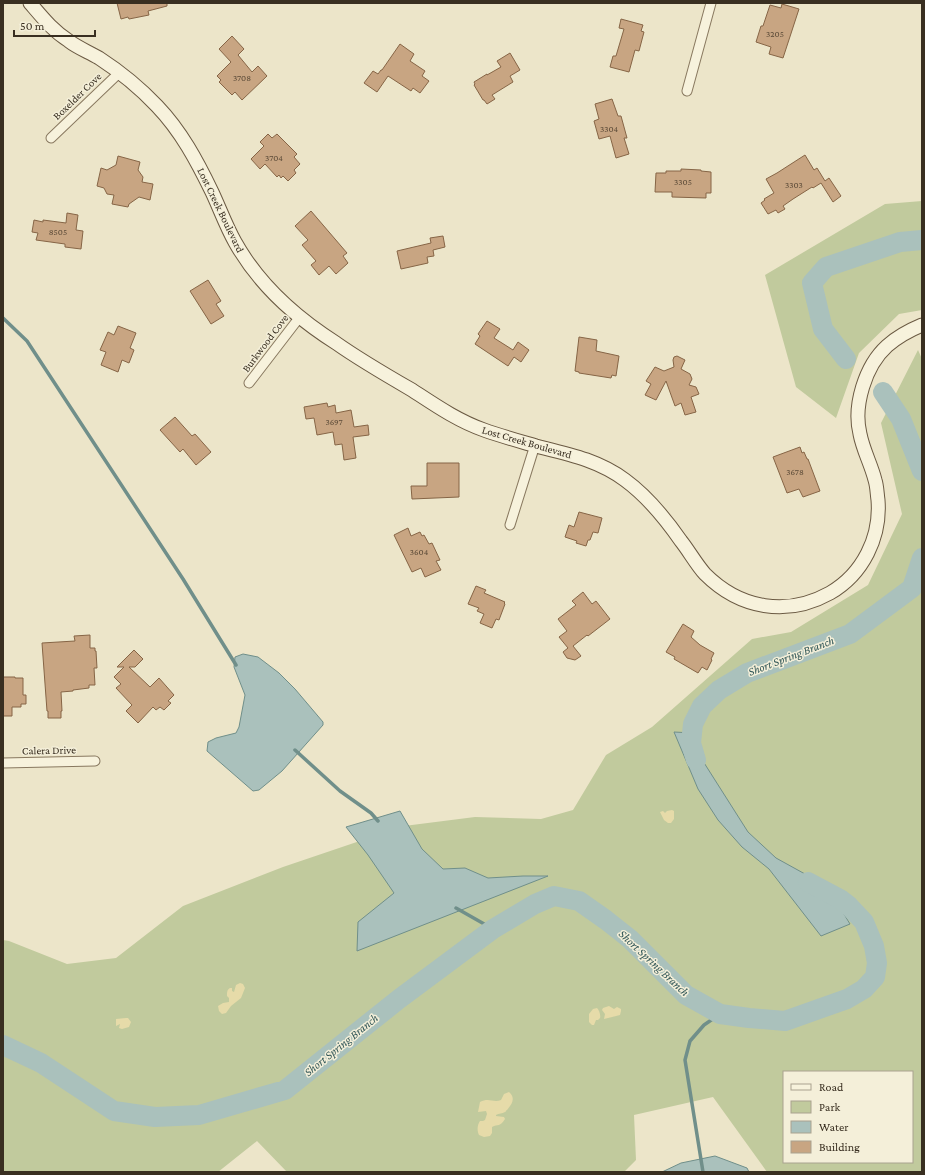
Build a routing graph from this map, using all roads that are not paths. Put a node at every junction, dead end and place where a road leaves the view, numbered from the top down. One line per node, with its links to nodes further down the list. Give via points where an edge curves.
1 (30, 3): 3 (street, Lost Creek Boulevard, via 47,24 68,41)
2 (711, 3): 4 (street)
3 (120, 72): 5 (street, Boxelder Cove); 6 (street, Lost Creek Boulevard, via 156,105 183,137 249,265)
4 (687, 91)
5 (51, 138)
6 (299, 318): 8 (street, Burkwood Cove); 9 (street, Lost Creek Boulevard, via 443,410 481,429)
7 (922, 324): 9 (street, Lost Creek Boulevard, via 904,333 876,358 861,391 858,411 859,433 876,483 879,510 871,547 847,581 832,592 810,602 789,607 764,606 738,598 722,589 703,572 651,502 624,479 579,456)
8 (250, 383)
9 (535, 446): 10 (street)
10 (510, 525)
11 (95, 761): 12 (street, Calera Drive)
12 (3, 763)

